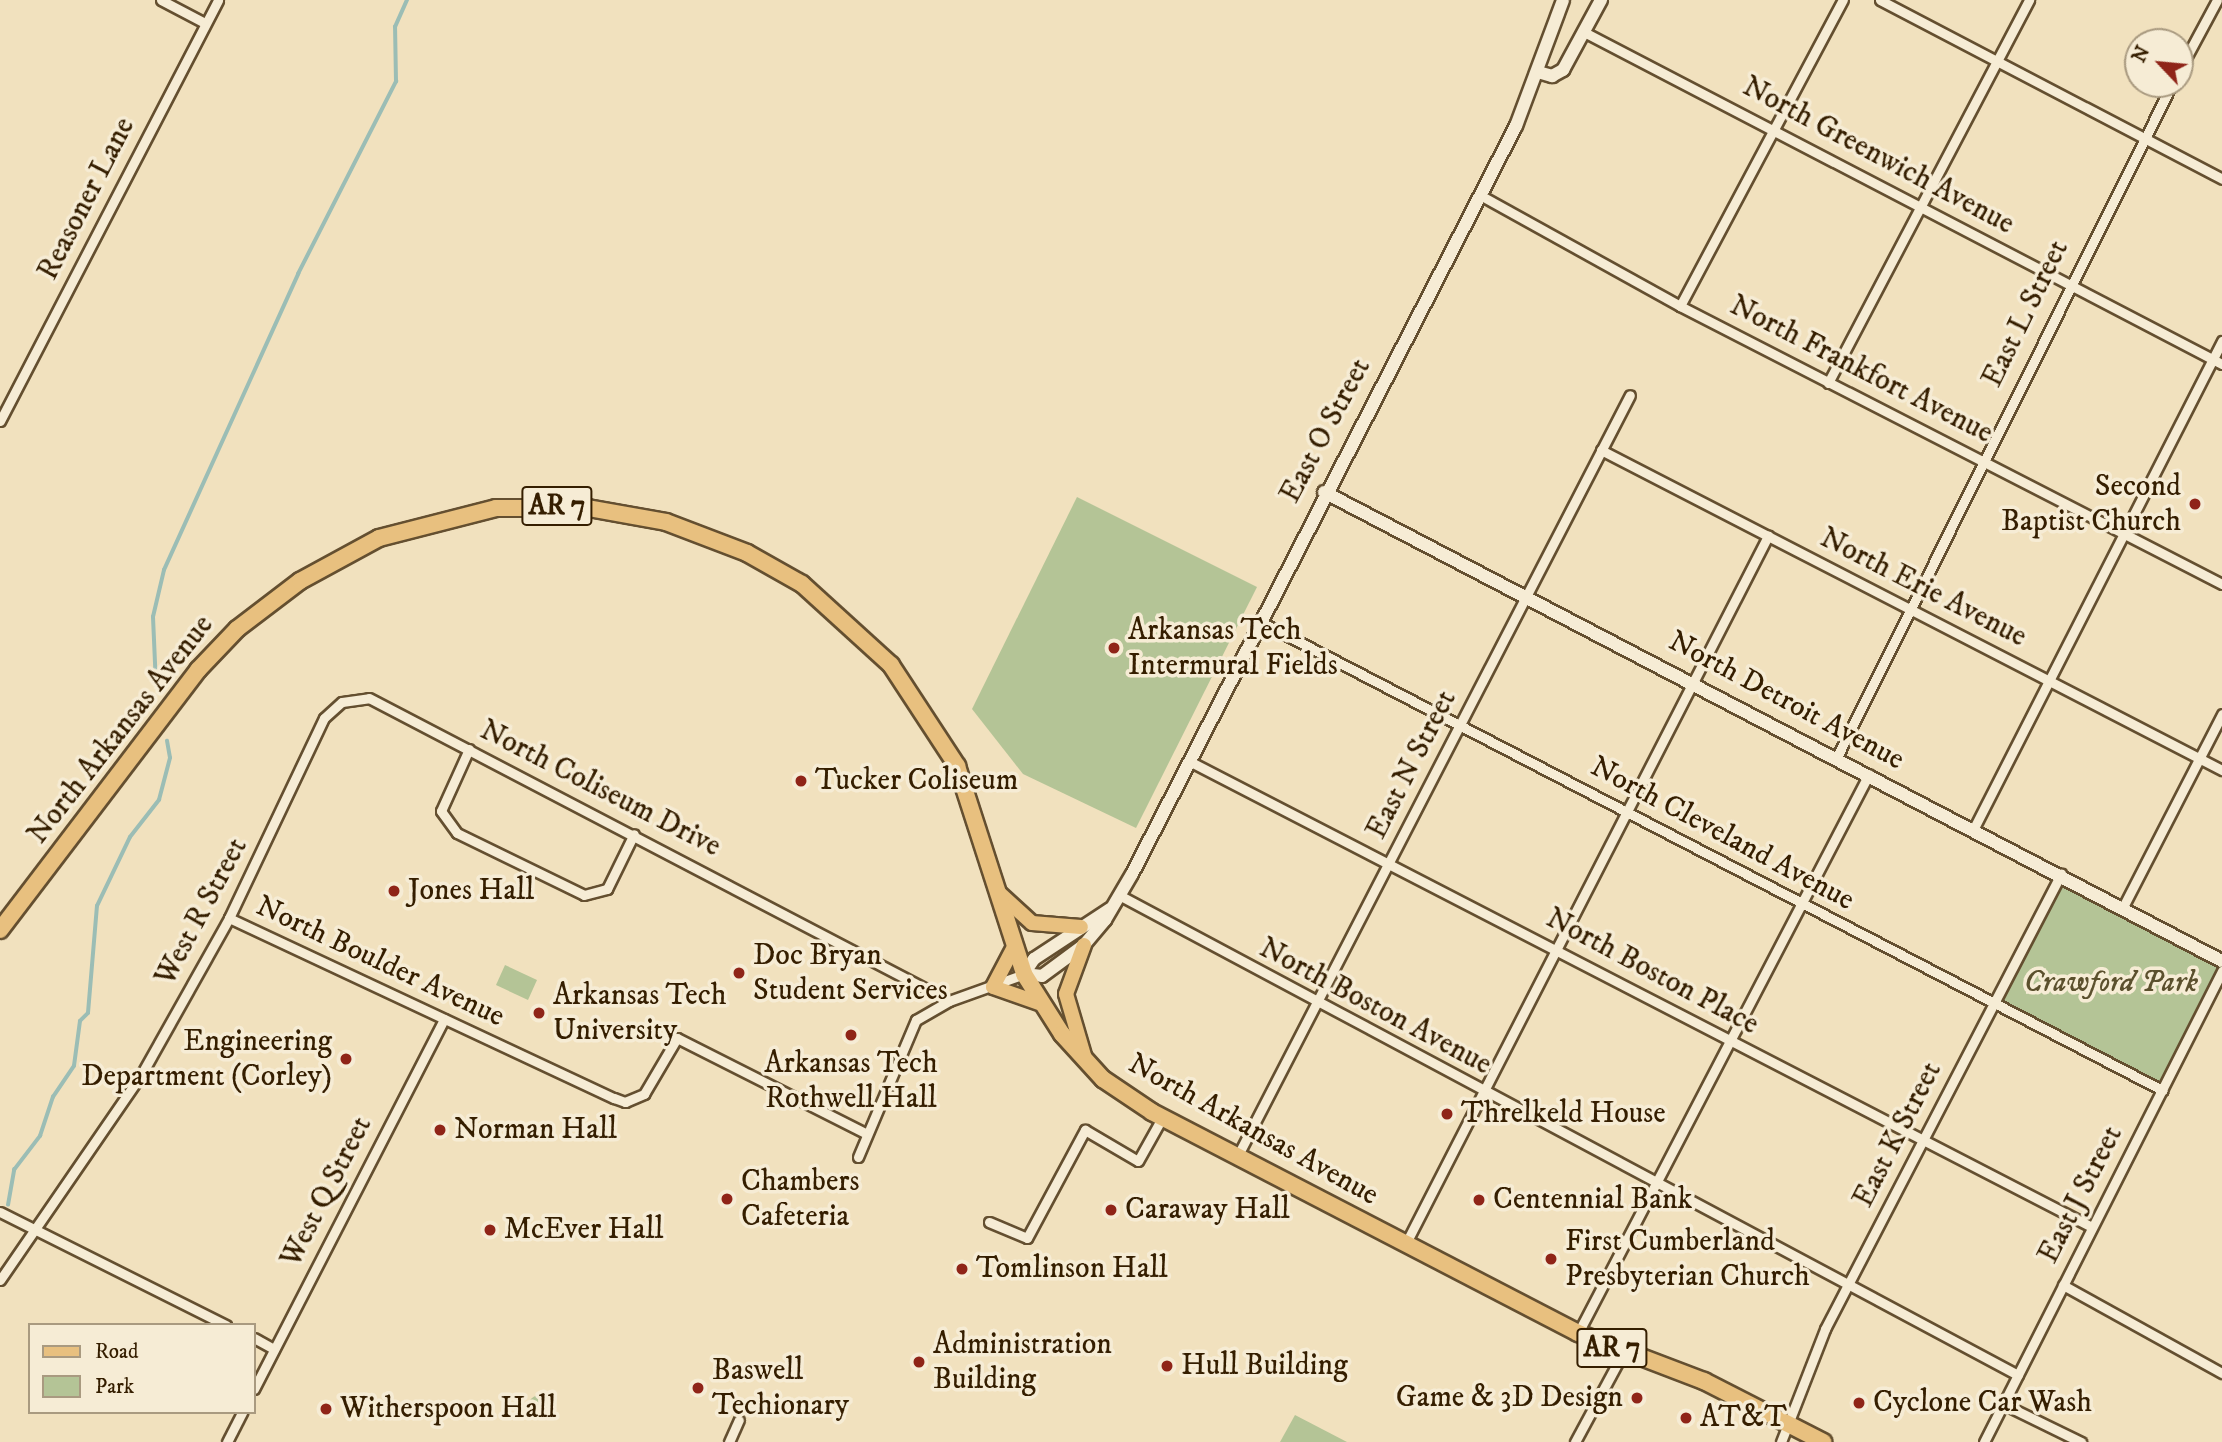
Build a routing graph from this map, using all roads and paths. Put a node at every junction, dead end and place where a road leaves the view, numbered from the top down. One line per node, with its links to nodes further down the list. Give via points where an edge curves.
1 (161, 0): 9 (street)
2 (218, 0): 9 (street, Reasoner Lane)
3 (1563, 0): 13 (street, East O Street)
4 (1601, 0): 10 (street)
5 (1843, 0): 15 (street)
6 (1880, 0): 12 (street)
7 (2029, 0): 12 (street)
8 (2217, 0): 11 (street)
9 (205, 23): 26 (street, Reasoner Lane)
10 (1584, 32): 13 (street, via 1563,70 1552,76); 15 (street, North Greenwich Avenue)
11 (2194, 43)
12 (1997, 61): 16 (street); 19 (street)
13 (1538, 72): 18 (street, East O Street)
14 (2164, 98): 16 (street, East L Street)
15 (1775, 128): 19 (street, North Greenwich Avenue); 21 (street)
16 (2144, 136): 17 (street); 20 (street, East L Street)
17 (2222, 178)
18 (1480, 195): 21 (street, North Frankfort Avenue); 29 (street, East O Street)
19 (1920, 205): 20 (street, North Greenwich Avenue); 24 (street)
20 (2067, 284): 23 (street, North Greenwich Avenue); 28 (street, East L Street)
21 (1681, 306): 24 (street, North Frankfort Avenue)
22 (2222, 341): 23 (street)
23 (2218, 362): 30 (street)
24 (1828, 383): 28 (street, North Frankfort Avenue)
25 (1630, 395): 27 (street, East N Street)
26 (0, 421)
27 (1601, 450): 31 (street, North Erie Avenue); 33 (street, East N Street)
28 (1982, 459): 30 (street, North Frankfort Avenue); 34 (street, East L Street)
29 (1324, 492): 33 (street, North Detroit Avenue); 35 (street, East O Street)
30 (2126, 535): 32 (street, North Frankfort Avenue); 37 (street)
31 (1768, 536): 34 (street, North Erie Avenue); 36 (street)
32 (2222, 584)
33 (1528, 594): 36 (street, North Detroit Avenue); 40 (street, East N Street)
34 (1909, 607): 37 (street, North Erie Avenue); 42 (street, East L Street)
35 (1259, 621): 40 (street, North Cleveland Avenue); 44 (street, East O Street)
36 (1693, 681): 42 (street, North Detroit Avenue); 47 (street)
37 (2053, 683): 43 (street, North Erie Avenue); 48 (street)
38 (342, 702): 41 (street, North Coliseum Drive, via 369,698); 57 (street, West R Street, via 324,718)
39 (2222, 714): 43 (street)
40 (1460, 725): 47 (street, North Cleveland Avenue); 50 (street, East N Street)
41 (469, 749): 49 (street, North Coliseum Drive); 49 (street, via 441,811 457,833 584,895 607,889)
42 (1837, 757): 46 (street, North Detroit Avenue)
43 (2200, 758): 45 (street, North Erie Avenue); 55 (street)
44 (1189, 761): 50 (street, North Boston Place); 53 (street, East O Street)
45 (2222, 770)
46 (1869, 774): 48 (street, North Detroit Avenue); 54 (street)
47 (1626, 811): 54 (street, North Cleveland Avenue); 62 (street)
48 (1973, 830): 51 (street, North Detroit Avenue)
49 (634, 834): 67 (street, North Coliseum Drive)
50 (1389, 862): 62 (street, North Boston Place); 70 (street, East N Street)
51 (2061, 874): 55 (street, North Detroit Avenue); 69 (street, East K Street)
52 (995, 888): 58 (main road, via 1032,923); 59 (highway, North Arkansas Avenue / AR 7, via 973,806 928,713 891,665 802,584 735,548 626,512 496,508 379,538 300,580 237,629); 61 (highway, North Arkansas Avenue / AR 7)
53 (1119, 895): 56 (street, East O Street); 70 (street, North Boston Avenue)
54 (1802, 903): 69 (street, North Cleveland Avenue); 72 (street)
55 (2123, 907): 63 (street, North Detroit Avenue)
56 (1110, 909): 58 (street, East O Street); 60 (street, East O Street)
57 (229, 918): 71 (street, North Boulder Avenue); 85 (street, West R Street, via 141,1075)
58 (1081, 927): 65 (street, East O Street, via 1034,959)
59 (0, 930)
60 (1084, 945): 65 (street, East O Street, via 1042,976); 73 (main road, via 1066,1001)
61 (1014, 947): 65 (highway, North Arkansas Avenue / AR 7); 66 (main road)
62 (1558, 951): 72 (street, North Boston Place); 75 (street)
63 (2222, 961)
64 (2222, 971): 74 (street, East J Street)
65 (1024, 974): 66 (street); 68 (highway, North Arkansas Avenue / AR 7)
66 (993, 987): 67 (street); 68 (main road)
67 (949, 1001): 77 (street, via 916,1020)
68 (1042, 1004): 73 (highway, North Arkansas Avenue / AR 7)
69 (1993, 1004): 74 (street, North Cleveland Avenue); 78 (street, East K Street)
70 (1315, 1005): 75 (street, North Boston Avenue); 80 (street, East N Street)
71 (444, 1019): 77 (street, North Boulder Avenue, via 625,1102 644,1094 677,1038); 93 (street, West Q Street)
72 (1731, 1041): 78 (street, North Boston Place); 81 (street)
73 (1088, 1063): 76 (highway, North Arkansas Avenue / AR 7)
74 (2162, 1090): 84 (street, East J Street)
75 (1485, 1094): 81 (street, North Boston Avenue); 86 (street)
76 (1162, 1118): 80 (highway, North Arkansas Avenue / AR 7); 83 (street, via 1138,1161 1085,1130 1027,1238)
77 (867, 1134): 79 (street)
78 (1923, 1142): 84 (street, North Boston Place); 88 (street, East K Street)
79 (858, 1157)
80 (1237, 1157): 86 (highway, North Arkansas Avenue / AR 7)
81 (1657, 1185): 88 (street, North Boston Avenue); 91 (street)
82 (0, 1212): 85 (street)
83 (989, 1222)
84 (2092, 1227): 89 (street, East J Street)
85 (36, 1229): 87 (street, West R Street); 90 (street)
86 (1405, 1245): 91 (highway, North Arkansas Avenue / AR 7)
87 (0, 1280)
88 (1847, 1285): 96 (street, North Boston Avenue); 101 (street, East K Street)
89 (2063, 1285): 95 (street); 96 (street, East J Street)
90 (222, 1323)
91 (1578, 1333): 94 (highway, North Arkansas Avenue / AR 7)
92 (256, 1339): 93 (street)
93 (274, 1349): 97 (street, West Q Street)
94 (1623, 1353): 101 (highway, North Arkansas Avenue / AR 7, via 1704,1381); 104 (street)
95 (2222, 1373)
96 (2018, 1375): 98 (street, East J Street)
97 (256, 1385)
98 (2003, 1404): 107 (street, East J Street); 108 (street)
99 (241, 1414): 102 (street)
100 (739, 1420): 103 (street)
101 (1788, 1424): 105 (street, East K Street); 106 (highway, North Arkansas Avenue / AR 7)
102 (227, 1442)
103 (729, 1442)
104 (1575, 1442)
105 (1781, 1442)
106 (1823, 1442)
107 (1984, 1442)
108 (2081, 1442)

